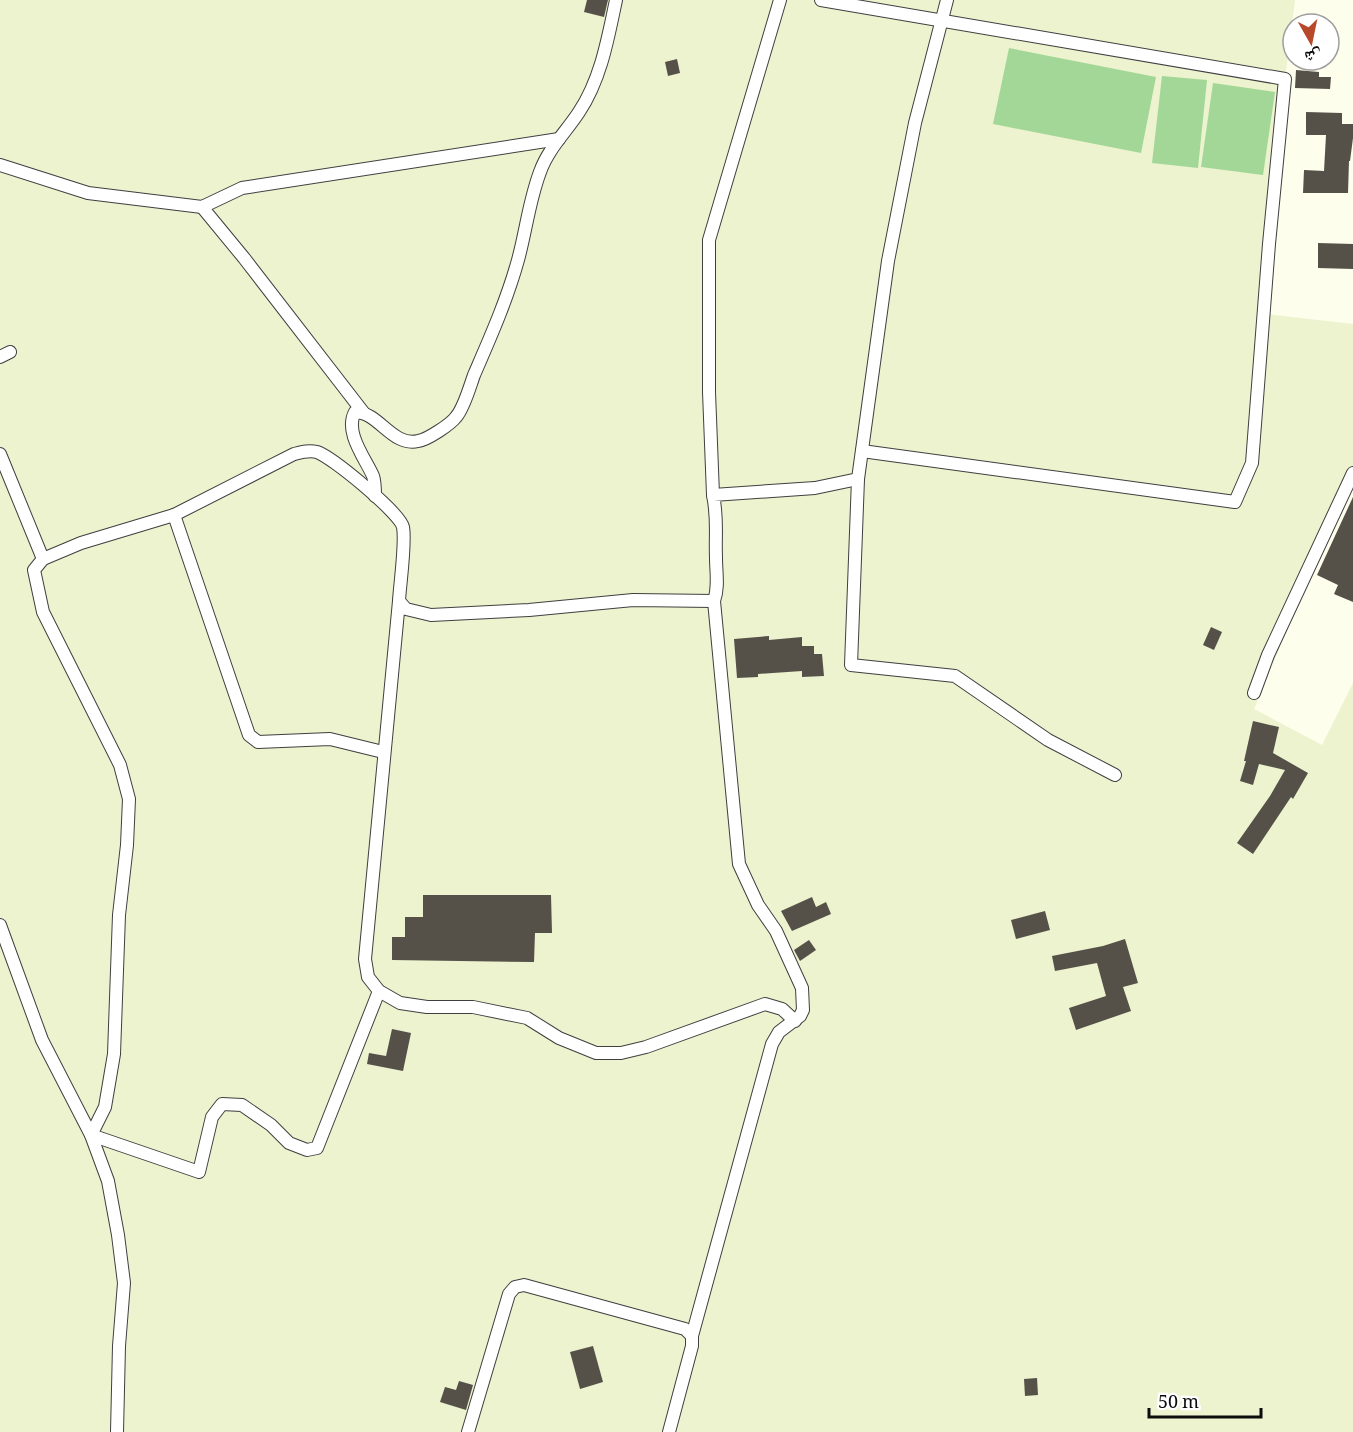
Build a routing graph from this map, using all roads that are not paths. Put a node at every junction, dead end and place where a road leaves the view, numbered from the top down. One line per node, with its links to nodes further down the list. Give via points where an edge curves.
1 (616, 0): 6 (street, via 595,78 580,110)
2 (780, 0): 14 (street, via 709,240)
3 (821, 0): 5 (street)
4 (947, 0): 5 (street)
5 (943, 20): 10 (street, via 915,123 888,261); 10 (street, via 1285,80 1252,463 1234,502)
6 (559, 138): 8 (street, via 242,188); 9 (street, via 540,172 518,261 457,417 418,442 396,436)
7 (0, 165): 8 (street, via 88,193)
8 (202, 207): 9 (street)
9 (363, 412): 15 (street, via 355,412 352,429 374,479)
10 (862, 451): 13 (street)
11 (0, 454): 17 (street)
12 (1353, 473): 20 (street)
13 (858, 479): 14 (street, via 815,488); 22 (street, via 851,665 955,676 1048,740)
14 (713, 495): 18 (street, via 717,518)
15 (375, 496): 16 (street, via 318,453 308,451 294,454); 19 (street, via 403,526)
16 (174, 515): 17 (street, via 81,543); 21 (street, via 249,735 258,742 330,740)
17 (43, 559): 26 (street, via 34,570 43,612 120,765 129,799 118,915 114,1054 105,1107)
18 (714, 601): 19 (street, via 633,600 431,615 406,609); 25 (street, via 739,864 802,988 803,1010)
19 (399, 602): 21 (street)
20 (1254, 693)
21 (383, 752): 24 (street, via 365,958 368,977)
22 (1115, 775)
23 (0, 925): 26 (street, via 42,1040)
24 (379, 992): 25 (street, via 400,1003 473,1008 527,1018 559,1038 596,1053 646,1047 765,1004 782,1010); 26 (street, via 317,1148 307,1150 289,1143 242,1105 222,1104 212,1117 199,1172)
25 (795, 1021): 27 (street, via 779,1032 772,1044)
26 (91, 1135): 28 (street, via 108,1181 124,1283)
27 (692, 1336): 29 (street, via 685,1329 524,1285 515,1287 509,1294); 30 (street)
28 (117, 1432)
29 (468, 1432)
30 (669, 1432)

